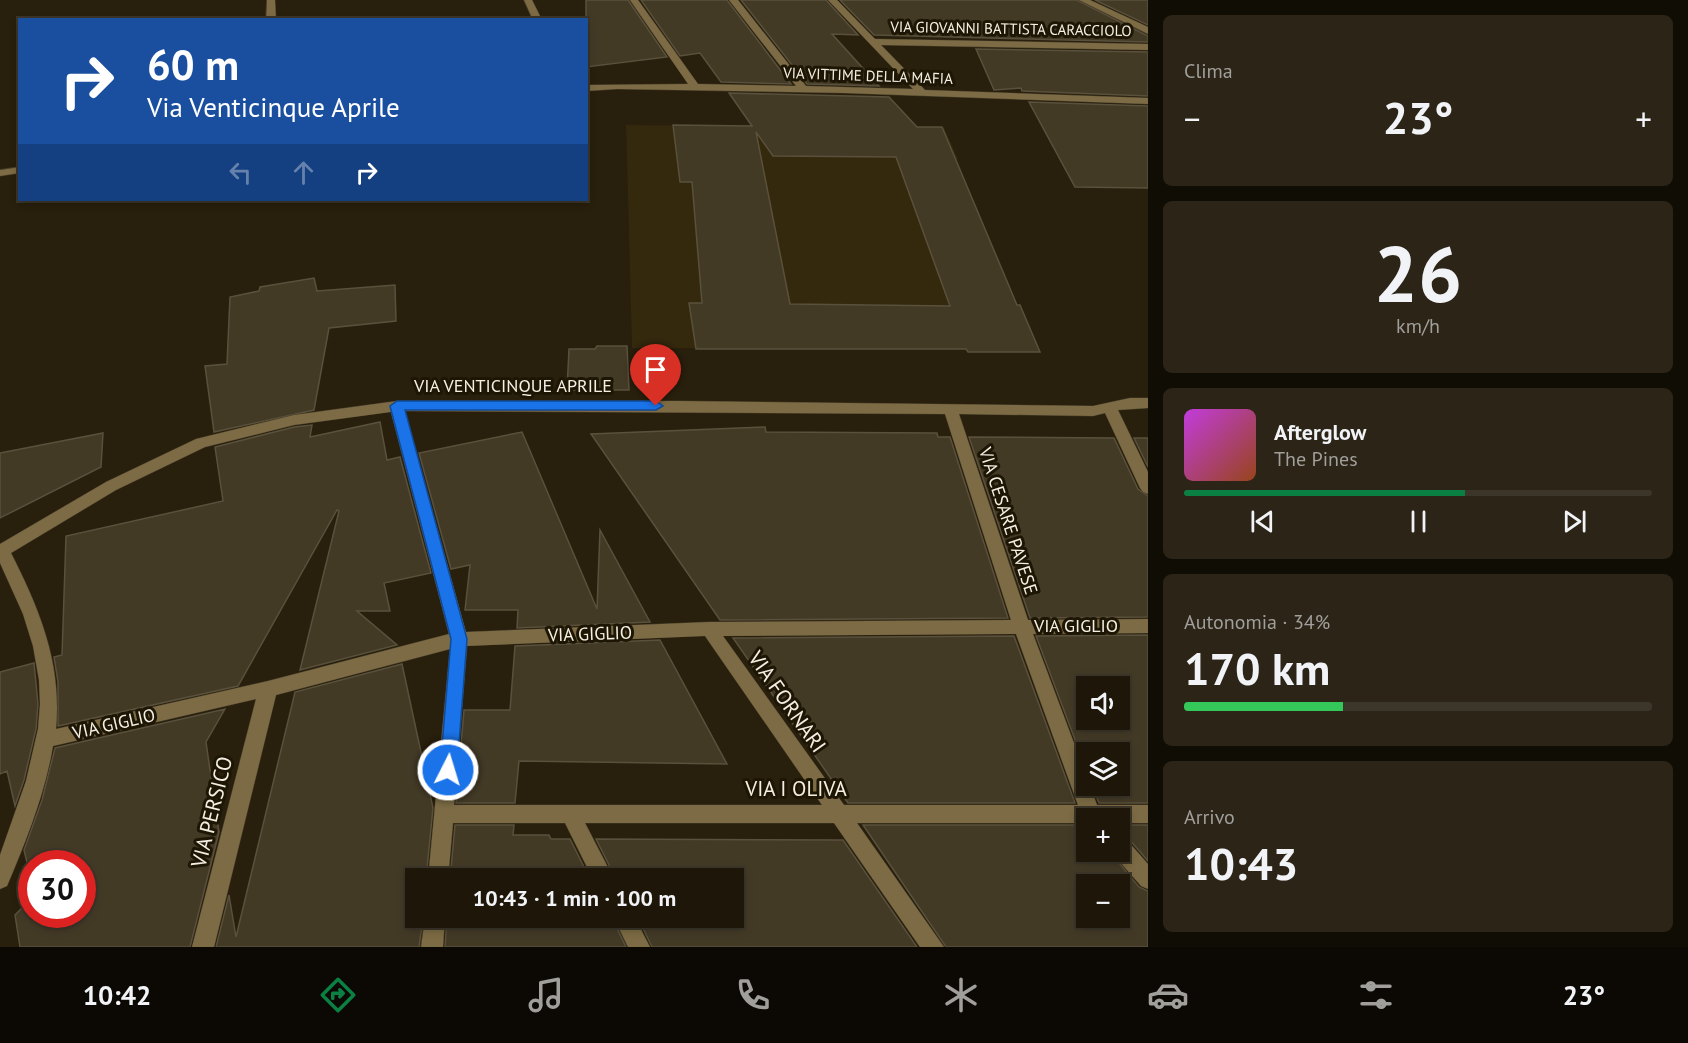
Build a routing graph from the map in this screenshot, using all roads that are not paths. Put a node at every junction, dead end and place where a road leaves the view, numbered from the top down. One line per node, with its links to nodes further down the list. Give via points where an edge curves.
1 (271, 0): 7 (street)
2 (528, 0): 8 (street)
3 (634, 0): 12 (street)
4 (733, 0): 14 (street)
5 (832, 0): 10 (street)
6 (1083, 0): 9 (street)
7 (271, 18)
8 (537, 18)
9 (1148, 31)
10 (873, 42): 11 (street, VIA GIOVANNI BATTISTA CARACCIOLO); 15 (street)
11 (1148, 47)
12 (694, 86): 13 (street, VIA VITTIME DELLA MAFIA); 14 (street, VIA VITTIME DELLA MAFIA)
13 (588, 88)
14 (803, 88): 15 (street, VIA VITTIME DELLA MAFIA)
15 (922, 93): 16 (street, VIA VITTIME DELLA MAFIA)
16 (1148, 101)
17 (18, 170): 18 (street)
18 (0, 173)
19 (1148, 403): 21 (street, VIA VENTICINQUE APRILE)
20 (397, 406): 22 (street, VIA VENTICINQUE APRILE); 24 (street, VIA VENTICINQUE APRILE, via 294,420 201,443 111,486); 28 (street)
21 (1109, 407): 22 (street, VIA VENTICINQUE APRILE, via 1093,411); 23 (street)
22 (950, 409): 26 (street, VIA CESARE PAVESE)
23 (1148, 488)
24 (1, 552): 30 (street, via 39,636 49,681)
25 (1148, 626): 26 (street, VIA GIGLIO)
26 (1022, 627): 27 (street, VIA GIGLIO); 31 (street, VIA CESARE PAVESE)
27 (709, 629): 28 (street, VIA GIGLIO); 32 (street, VIA FORNARI)
28 (459, 639): 29 (street, VIA GIGLIO); 34 (street)
29 (267, 689): 30 (street, VIA GIGLIO); 45 (street, VIA PERSICO)
30 (44, 740): 41 (street, via 39,769)
31 (1091, 808)
32 (838, 812): 33 (street, VIA I OLIVA); 37 (street, VIA I OLIVA); 48 (street, VIA FORNARI)
33 (570, 813): 34 (street, VIA I OLIVA); 40 (street)
34 (445, 814): 39 (street)
35 (1148, 814): 36 (street, VIA I OLIVA)
36 (1130, 815)
37 (1076, 816)
38 (1130, 859): 42 (street)
39 (439, 868)
40 (598, 868)
41 (0, 879)
42 (1148, 879)
43 (434, 928): 46 (street)
44 (629, 928): 47 (street)
45 (202, 947)
46 (432, 947)
47 (639, 947)
48 (933, 947)

